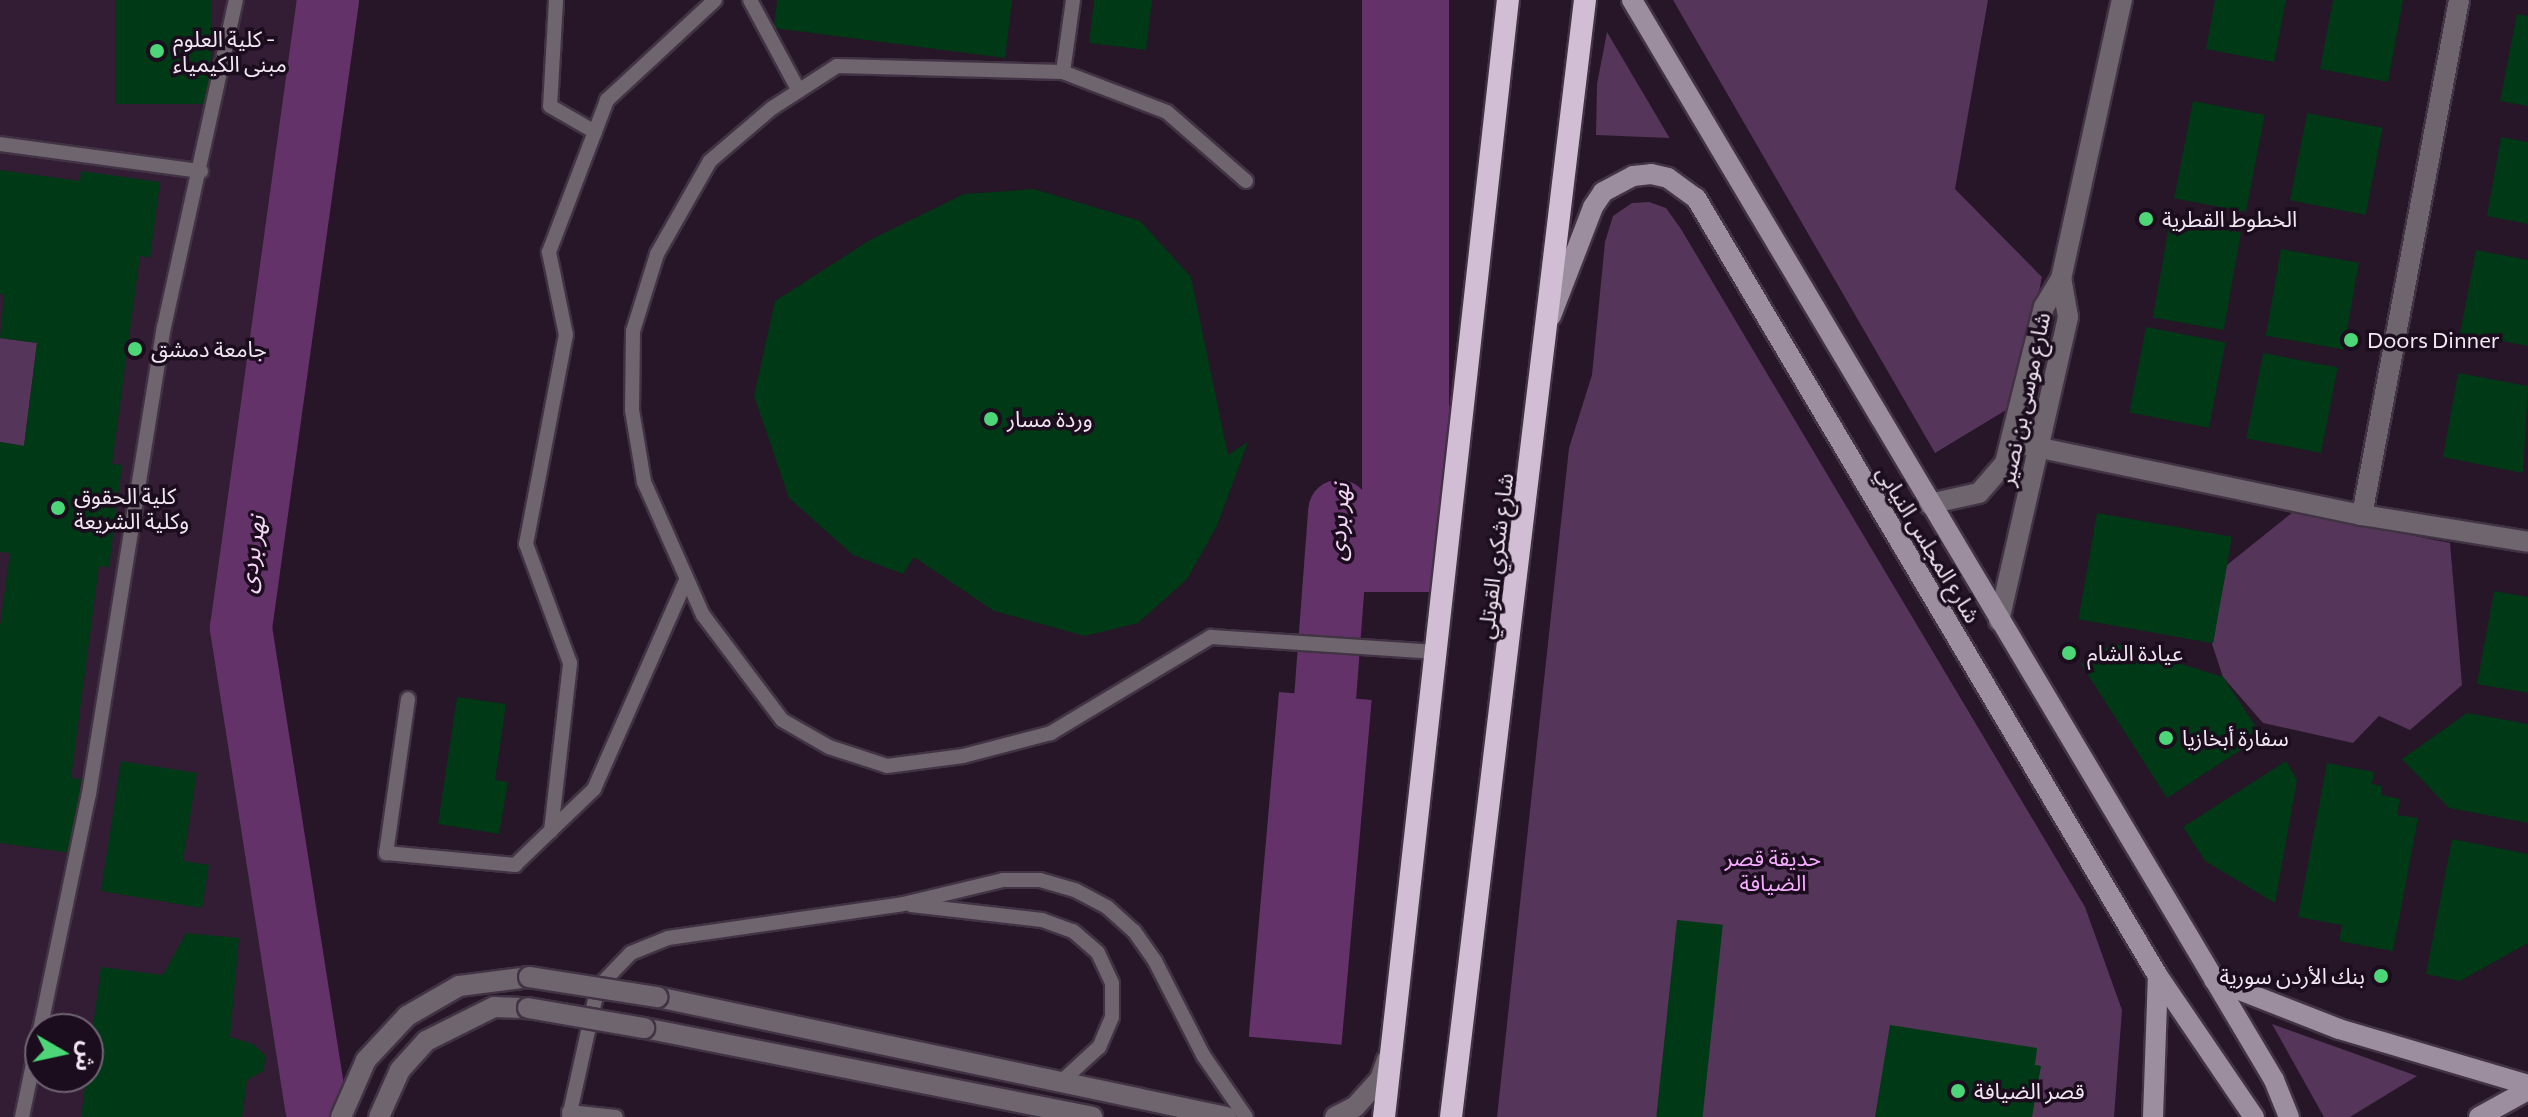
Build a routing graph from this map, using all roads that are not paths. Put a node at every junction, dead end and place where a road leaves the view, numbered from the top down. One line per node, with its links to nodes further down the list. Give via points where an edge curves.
1 (236, 0): 15 (lane)
2 (556, 0): 13 (lane, via 550,106)
3 (715, 0): 13 (lane, via 607,100)
4 (750, 0): 12 (lane)
5 (1073, 0): 11 (lane)
6 (1508, 0): 26 (highway, شارع شكري القوتلي)
7 (1585, 0): 18 (highway, شارع شكري القوتلي)
8 (1632, 0): 21 (main road, شارع المجلس النيابي)
9 (2122, 0): 17 (street, شارع موسى بن نصير)
10 (2459, 0): 22 (street)
11 (1063, 72): 12 (lane, via 837,66); 16 (lane, via 1167,112)
12 (799, 91): 24 (lane, via 710,161 657,254 633,331 632,410 644,482)
13 (595, 132): 28 (lane, via 549,252 566,335 526,544 570,663)
14 (0, 144): 15 (lane)
15 (201, 171): 36 (lane, via 164,327 89,794)
16 (1246, 181)
17 (2061, 279): 19 (street, via 2044,307); 20 (street, شارع موسى بن نصير, via 2068,317)
18 (1550, 319): 30 (main road, شارع المجلس النيابي, via 1603,192 1625,179 1651,174 1668,178 1696,198); 45 (highway, شارع شكري القوتلي)
19 (2012, 442): 20 (street); 21 (street, via 1993,482 1979,493)
20 (2039, 448): 22 (street); 25 (street, شارع موسى بن نصير)
21 (1929, 504): 25 (main road, شارع المجلس النيابي)
22 (2362, 515): 23 (street)
23 (2528, 542)
24 (686, 580): 26 (lane, via 703,615 782,720 829,747 887,766 963,756 1051,733 1211,637); 28 (lane, via 594,789)
25 (1999, 621): 31 (main road, شارع المجلس النيابي)
26 (1437, 652): 32 (highway, شارع شكري القوتلي)
27 (408, 699): 28 (lane, via 386,853 515,865)
28 (551, 831)
29 (903, 904): 33 (lane, via 1042,920 1073,931 1098,953 1112,983 1112,1017 1099,1047); 35 (lane, via 668,938 631,953 603,982 595,1000); 42 (lane, via 1003,880 1028,880 1075,890 1107,907 1134,931 1155,961 1203,1055)
30 (2158, 976): 46 (main road); 47 (main road, شارع المجلس النيابي)
31 (2214, 980): 34 (main road, via 2365,1038); 48 (main road, شارع المجلس النيابي, via 2274,1080)
32 (1393, 1045): 43 (street, via 1380,1079 1355,1107); 44 (highway, شارع شكري القوتلي)
33 (1063, 1080): 37 (street, bridge, via 657,997 529,977 459,986 407,1016 366,1060); 41 (street)
34 (2528, 1088): 49 (main road)
35 (569, 1114): 39 (lane)
36 (22, 1117)
37 (341, 1117)
38 (379, 1117): 40 (street, bridge, via 400,1070 426,1041 494,1007 644,1028)
39 (616, 1117)
40 (1092, 1117)
41 (1227, 1117)
42 (1246, 1117)
43 (1335, 1117)
44 (1384, 1117)
45 (1451, 1117)
46 (2153, 1117)
47 (2254, 1117)
48 (2289, 1117)
49 (2479, 1117)

